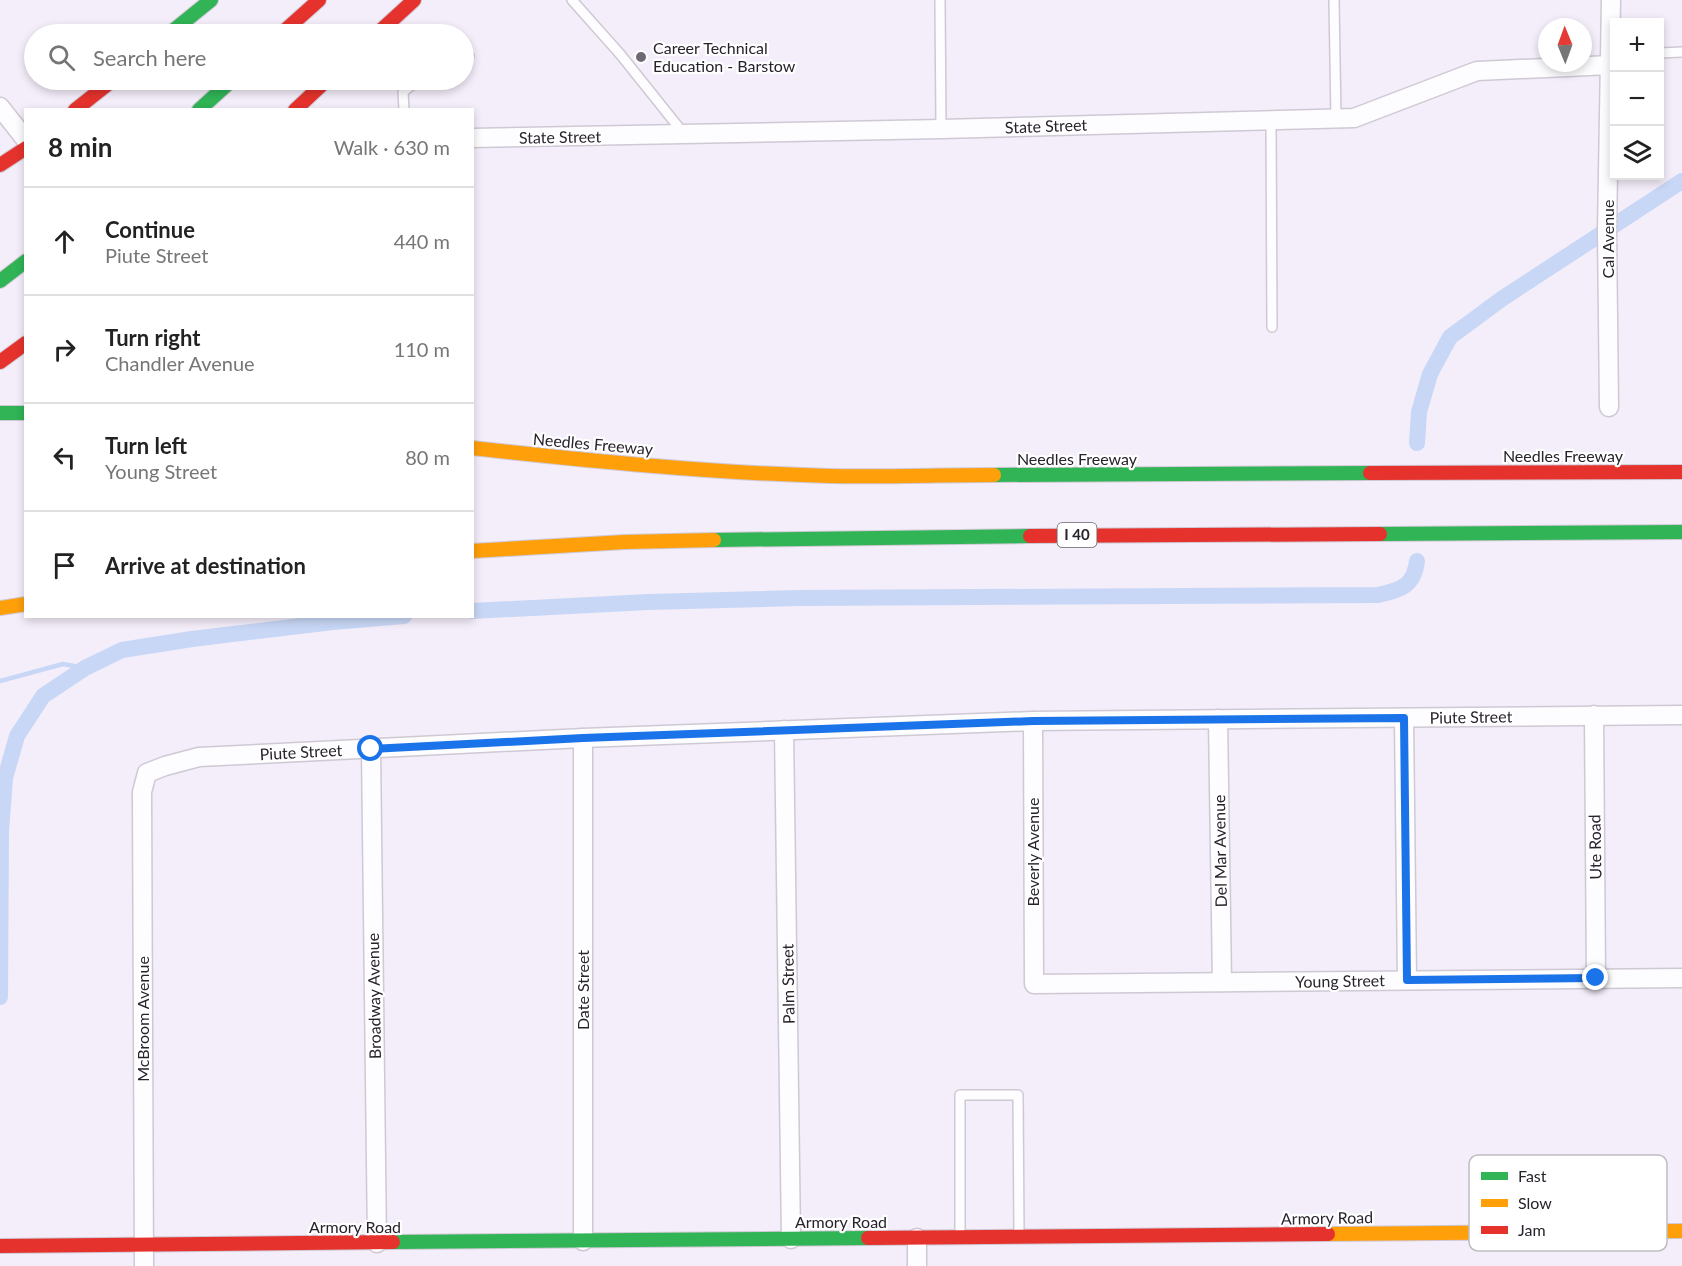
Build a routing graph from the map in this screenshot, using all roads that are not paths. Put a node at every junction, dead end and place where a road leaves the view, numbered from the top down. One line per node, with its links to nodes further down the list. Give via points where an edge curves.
1 (319, 0): 10 (main road)
2 (414, 0): 11 (main road)
3 (572, 0): 28 (lane)
4 (940, 0): 27 (lane)
5 (1334, 0): 25 (lane)
6 (1611, 0): 8 (street, Cal Avenue)
7 (202, 3): 9 (main road)
8 (1611, 18)
9 (180, 24)
10 (292, 24)
11 (387, 24)
12 (1682, 52): 13 (lane)
13 (1664, 53)
14 (1610, 59): 25 (street, State Street, via 1477,71 1354,118)
15 (1612, 72): 38 (street, Cal Avenue, via 1607,231)
16 (100, 90): 21 (main road)
17 (221, 90): 22 (main road)
18 (316, 90): 23 (main road)
19 (406, 90): 24 (lane)
20 (0, 107): 29 (street)
21 (78, 108)
22 (201, 108)
23 (297, 108)
24 (404, 108)
25 (1336, 118): 26 (street, State Street)
26 (1271, 120): 27 (street, State Street); 35 (lane)
27 (941, 129): 28 (street, State Street)
28 (684, 134): 30 (street, State Street)
29 (24, 137)
30 (474, 138)
31 (24, 149): 32 (main road)
32 (0, 165)
33 (24, 263): 34 (main road)
34 (0, 281)
35 (1272, 327)
36 (24, 345): 37 (main road)
37 (0, 362)
38 (1609, 406)
39 (0, 413): 40 (main road)
40 (24, 413)
41 (474, 448): 42 (main road, Needles Freeway, via 657,467 831,476)
42 (1682, 471)
43 (1682, 532): 44 (main road, I 40, via 817,537)
44 (474, 550)
45 (24, 604): 46 (main road)
46 (0, 608)
47 (1594, 715): 48 (street, Piute Street); 49 (street, Piute Street); 56 (street, Ute Road)
48 (1682, 715)
49 (1404, 718): 50 (street, Piute Street); 58 (street)
50 (1218, 719): 51 (street, Piute Street); 59 (street, Del Mar Avenue)
51 (1033, 721): 52 (street, Piute Street); 60 (street, Beverly Avenue)
52 (784, 730): 53 (street, Piute Street); 67 (street, Palm Street)
53 (583, 738): 54 (street, Piute Street); 68 (street, Date Street)
54 (371, 749): 55 (street, Piute Street, via 199,757); 71 (street, Broadway Avenue)
55 (147, 773): 69 (street, McBroom Avenue, via 142,792)
56 (1596, 978): 57 (street, Young Street); 58 (street, Young Street)
57 (1682, 978)
58 (1407, 980): 59 (street, Young Street)
59 (1222, 982): 60 (street, Young Street)
60 (1034, 984)
61 (1667, 1231): 62 (main road, Armory Road)
62 (1682, 1231)
63 (1469, 1233): 64 (main road, Armory Road)
64 (1019, 1237): 66 (main road, Armory Road); 66 (lane, via 1018,1095 960,1095)
65 (917, 1238): 66 (main road, Armory Road); 67 (main road, Armory Road); 73 (street)
66 (960, 1238)
67 (791, 1239): 68 (main road, Armory Road)
68 (583, 1241): 71 (main road, Armory Road)
69 (145, 1245): 70 (main road, Armory Road); 71 (main road, Armory Road); 72 (street, McBroom Avenue)
70 (0, 1246)
71 (372, 1247)
72 (144, 1266)
73 (917, 1266)

